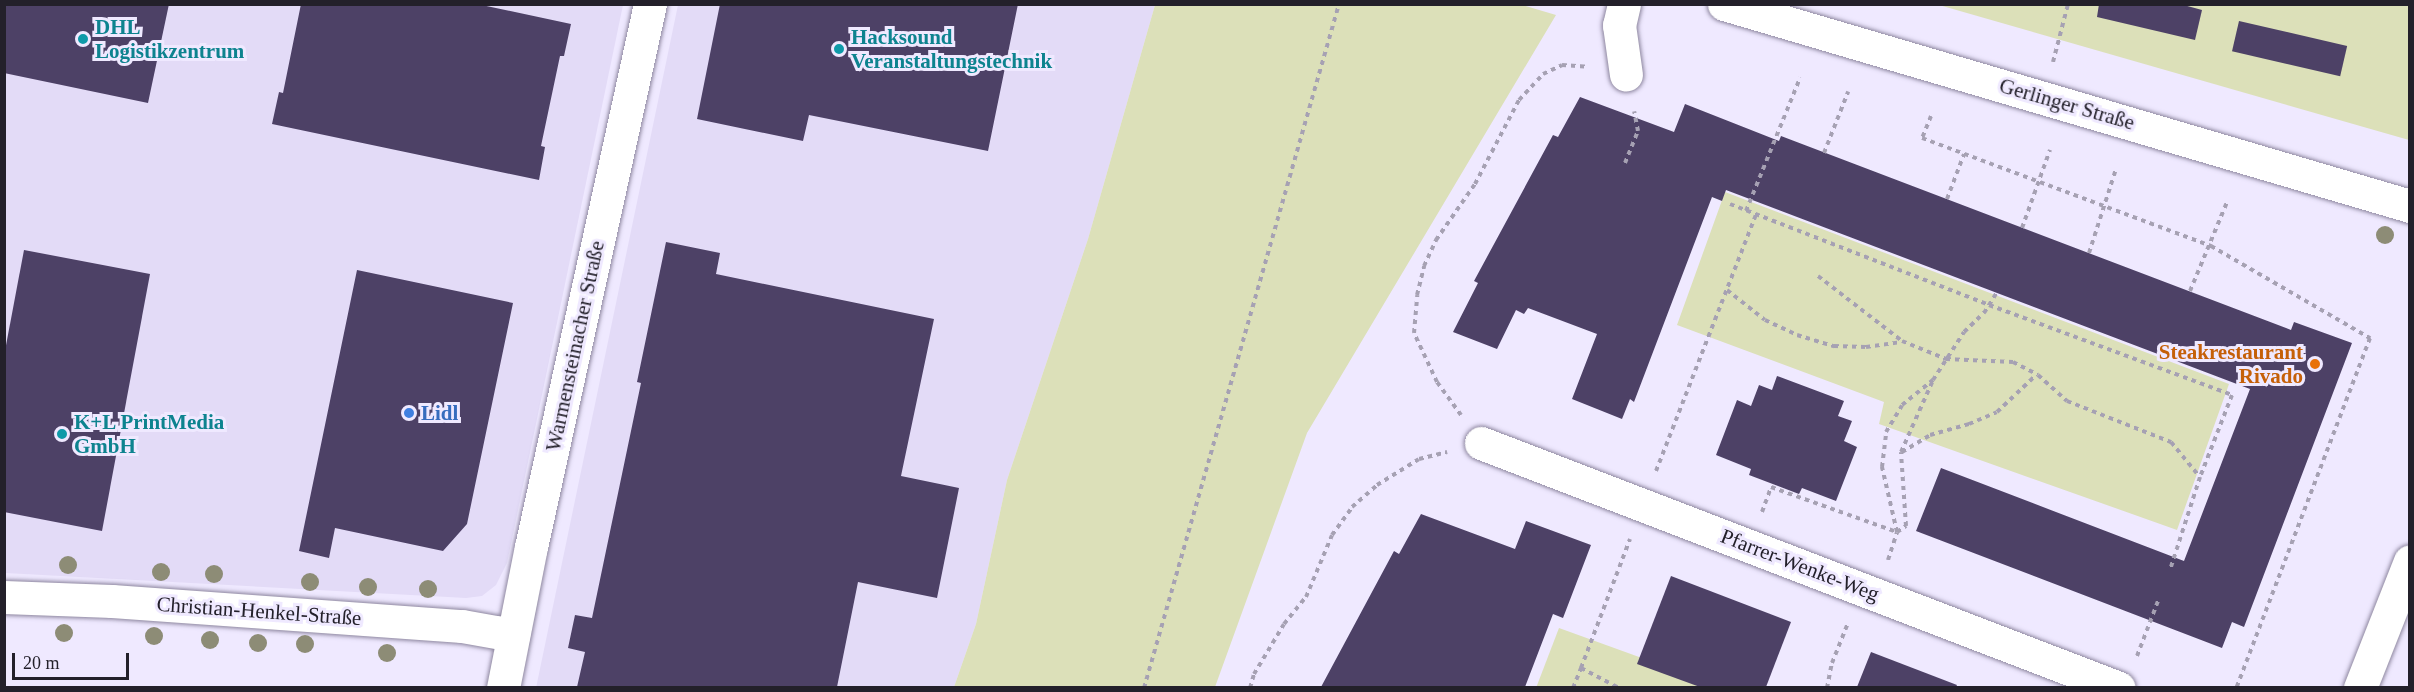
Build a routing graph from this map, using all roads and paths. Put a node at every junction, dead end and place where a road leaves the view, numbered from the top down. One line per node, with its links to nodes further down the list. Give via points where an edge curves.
1 (650, 4): 47 (street, Warmensteinacher Straße)
2 (1339, 4): 51 (path)
3 (1624, 4): 6 (street, via 1619,25)
4 (1724, 4): 9 (street, Gerlinger Straße)
5 (2068, 4): 9 (path)
6 (1626, 75): 14 (path, via 1638,131); 36 (path, via 1595,67 1562,65 1543,74 1519,100 1475,184 1436,240 1424,266 1414,333 1437,382)
7 (1800, 78): 22 (path)
8 (1848, 92): 12 (path)
9 (2044, 98): 21 (street, Gerlinger Straße)
10 (1931, 116): 13 (path, via 1922,138)
11 (2050, 150): 16 (path)
12 (1824, 153)
13 (1964, 154): 16 (path); 17 (path)
14 (1626, 163)
15 (2116, 169): 20 (path)
16 (2040, 183): 20 (path); 24 (path)
17 (1947, 199)
18 (2227, 202): 25 (path)
19 (1730, 204): 22 (path)
20 (2103, 206): 25 (path); 26 (path)
21 (2409, 206)
22 (1746, 211): 23 (path)
23 (1756, 214): 28 (path); 31 (path)
24 (2022, 228)
25 (2211, 246): 29 (path); 56 (path, via 2370,338)
26 (2089, 253)
27 (1818, 276): 32 (path)
28 (1726, 290): 32 (path, via 1765,320 1834,346); 39 (path)
29 (2190, 291)
30 (1997, 292): 31 (path)
31 (1989, 305): 33 (path); 38 (path, via 2232,395)
32 (1902, 342): 33 (path)
33 (1946, 359): 35 (path); 38 (path, via 2013,362 2038,375 2067,401 2171,442)
34 (2035, 376): 37 (path, via 1997,412 1930,435)
35 (1933, 380): 37 (path); 40 (path, via 1902,405 1886,432 1882,467)
36 (1481, 443): 39 (street, Pfarrer-Wenke-Weg); 52 (path, via 1419,459 1377,485 1352,507 1332,535 1306,597 1284,624)
37 (1901, 452): 40 (path, via 1906,526)
38 (2200, 477): 43 (path)
39 (1643, 505): 41 (street, Pfarrer-Wenke-Weg); 48 (path)
40 (1898, 532): 41 (path, via 1771,487); 44 (path)
41 (1750, 547): 44 (street, Pfarrer-Wenke-Weg)
42 (2409, 561): 57 (street)
43 (2170, 570)
44 (1870, 592): 49 (street, Pfarrer-Wenke-Weg); 55 (path, via 1832,663)
45 (4, 597): 47 (street, Christian-Henkel-Straße, via 450,625)
46 (2158, 601): 49 (path)
47 (513, 635): 50 (street, Warmensteinacher Straße)
48 (1581, 668): 53 (path); 54 (path)
49 (2126, 677)
50 (503, 687)
51 (1144, 687)
52 (1250, 687)
53 (1573, 687)
54 (1619, 687)
55 (1827, 687)
56 (2236, 687)
57 (2360, 687)

